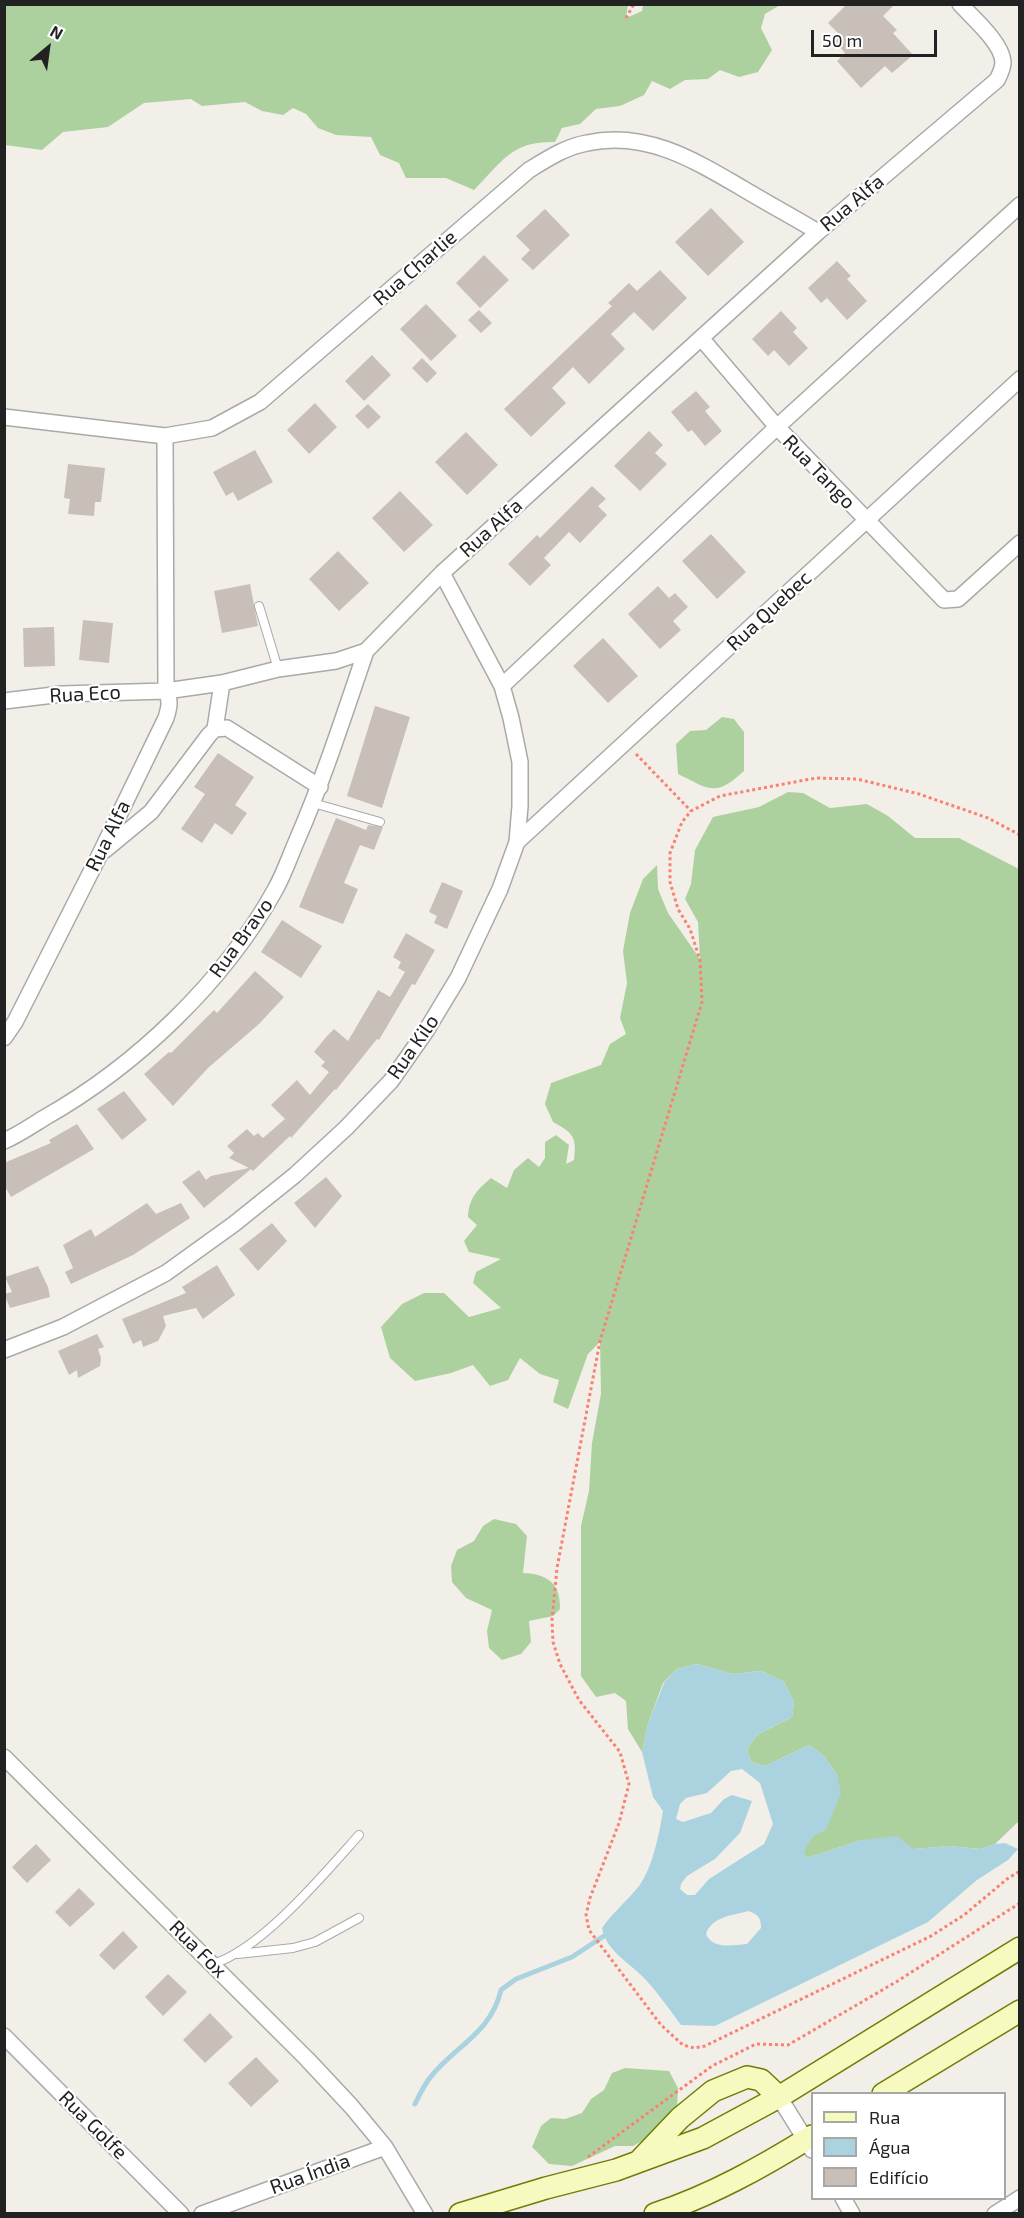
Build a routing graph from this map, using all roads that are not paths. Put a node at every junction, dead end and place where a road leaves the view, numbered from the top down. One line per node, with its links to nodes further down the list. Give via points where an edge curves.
1 (960, 5): 3 (street, Rua Alfa, via 992,38 1003,59 997,80)
2 (1020, 205): 7 (street)
3 (818, 232): 4 (street, Rua Alfa); 8 (street, Rua Charlie, via 678,153 620,139 587,143 556,153 529,170 260,402 212,428)
4 (701, 338): 7 (street, Rua Tango); 11 (street, Rua Alfa)
5 (1020, 379): 9 (street, Rua Quebec)
6 (4, 417): 8 (street, Rua Charlie)
7 (777, 427): 9 (street, Rua Tango); 16 (street)
8 (165, 436): 17 (street)
9 (866, 521): 10 (street, Rua Tango, via 944,600 958,599); 23 (street, Rua Quebec)
10 (1020, 543)
11 (442, 573): 13 (street, Rua Alfa); 16 (street, Rua Kilo)
12 (259, 606): 14 (lane)
13 (366, 651): 14 (street, Rua Alfa); 20 (street, Rua Bravo)
14 (278, 669): 15 (street, Rua Alfa)
15 (222, 683): 17 (street, Rua Alfa); 19 (street)
16 (502, 686): 23 (street, Rua Kilo, via 520,762)
17 (166, 691): 18 (street, Rua Eco, via 62,694); 24 (street, Rua Alfa, via 170,698 166,718)
18 (4, 701)
19 (215, 729): 20 (street, via 227,728); 24 (street, via 151,812)
20 (320, 787): 21 (street, Rua Bravo)
21 (313, 803): 22 (lane); 26 (street, Rua Bravo, via 276,889 244,940 198,995 119,1069 64,1107)
22 (380, 822)
23 (517, 842): 27 (street, Rua Kilo, via 485,924 453,987 391,1081 346,1128 295,1175 166,1273 63,1327)
24 (100, 854): 25 (street, Rua Alfa)
25 (4, 1038)
26 (4, 1141)
27 (4, 1350)
28 (4, 1757): 33 (street, Rua Fox)
29 (359, 1835): 32 (lane, via 287,1911)
30 (359, 1918): 32 (lane, via 315,1942)
31 (1020, 1948): 37 (main road)
32 (237, 1954): 33 (lane)
33 (212, 1964): 39 (street, Rua Fox, via 308,2059)
34 (1020, 2011): 36 (main road)
35 (4, 2036): 43 (street, Rua Golfe)
36 (886, 2092)
37 (779, 2097): 38 (street); 40 (main road, via 703,2138); 40 (main road, via 761,2080 747,2077 713,2091 680,2118)
38 (810, 2142): 47 (main road, via 693,2201)
39 (385, 2147): 44 (street, Rua Índia); 45 (street, Rua Fox)
40 (637, 2164): 46 (main road)
41 (1020, 2198): 49 (street)
42 (844, 2200): 48 (street)
43 (182, 2214)
44 (202, 2214)
45 (425, 2214)
46 (460, 2214)
47 (655, 2214)
48 (852, 2214)
49 (994, 2214)

